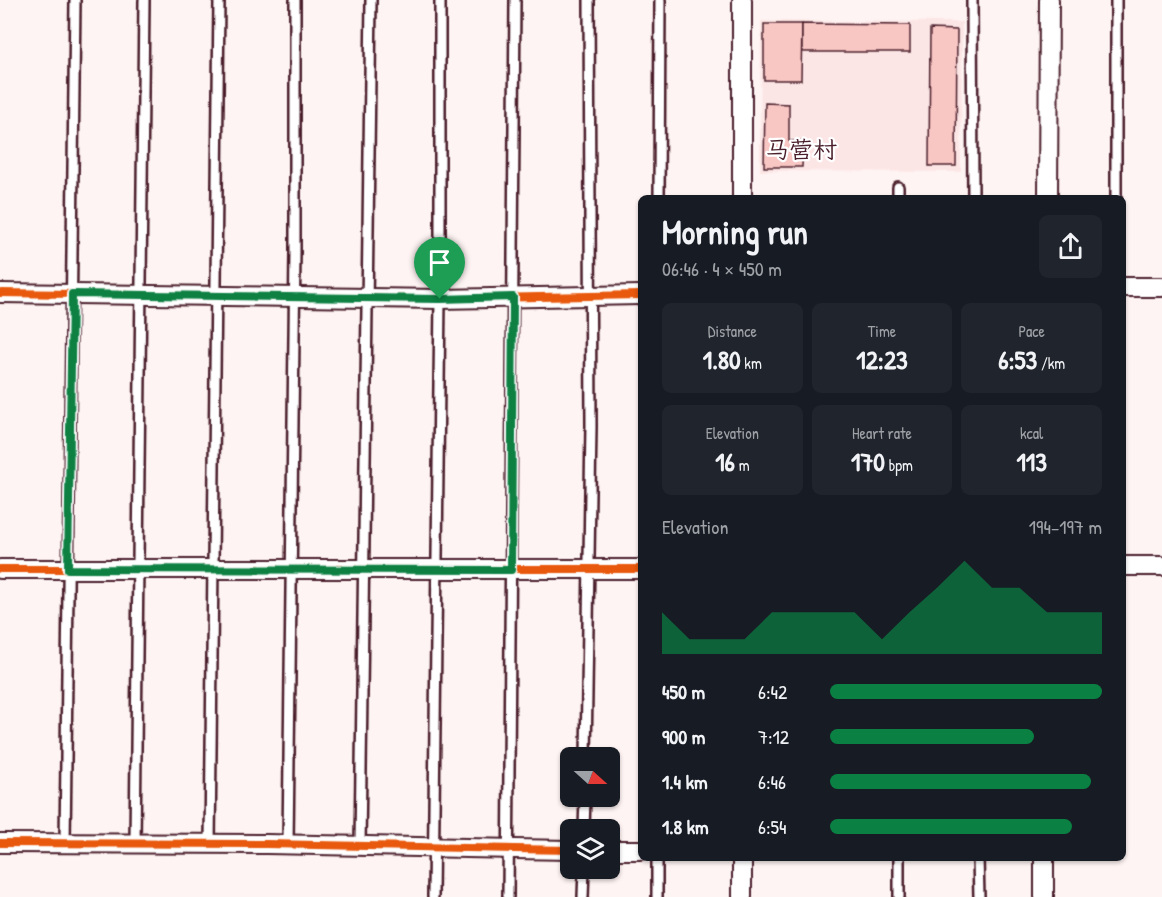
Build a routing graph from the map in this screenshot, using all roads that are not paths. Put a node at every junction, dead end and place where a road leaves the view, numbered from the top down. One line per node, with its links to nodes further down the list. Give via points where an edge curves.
1 (75, 0): 24 (lane)
2 (144, 0): 25 (lane)
3 (219, 0): 27 (lane)
4 (295, 0): 29 (lane)
5 (371, 0): 31 (lane)
6 (440, 0): 32 (lane)
7 (515, 0): 30 (lane)
8 (589, 0): 28 (lane)
9 (660, 0): 15 (lane)
10 (742, 0): 16 (street)
11 (972, 0): 18 (lane)
12 (1049, 0): 19 (street)
13 (1116, 0): 20 (lane)
14 (898, 188): 17 (lane)
15 (659, 195)
16 (742, 195)
17 (898, 195)
18 (973, 195)
19 (1048, 195)
20 (1116, 195)
21 (1126, 287): 22 (street)
22 (1162, 287)
23 (0, 293): 24 (street)
24 (72, 294): 25 (street); 36 (lane)
25 (141, 295): 27 (street); 37 (lane)
26 (638, 295): 28 (street)
27 (216, 296): 29 (street); 40 (lane)
28 (590, 296): 30 (street); 38 (lane)
29 (295, 297): 31 (street); 41 (lane)
30 (513, 297): 32 (street); 44 (lane)
31 (367, 298): 32 (street); 42 (lane)
32 (440, 299): 43 (lane)
33 (1126, 566): 34 (street)
34 (1162, 566)
35 (0, 568): 36 (street)
36 (68, 569): 37 (street); 47 (lane)
37 (138, 569): 40 (street); 48 (lane)
38 (589, 569): 39 (street); 44 (street); 45 (lane)
39 (638, 569)
40 (213, 570): 41 (street); 49 (lane)
41 (291, 570): 42 (street); 50 (lane)
42 (364, 570): 43 (street); 51 (lane)
43 (437, 570): 44 (street); 52 (lane)
44 (511, 570): 53 (lane)
45 (586, 747)
46 (0, 843): 47 (street)
47 (64, 843): 48 (street)
48 (135, 844): 49 (street)
49 (210, 844): 50 (street)
50 (288, 844): 51 (street)
51 (360, 846): 52 (street)
52 (433, 847): 53 (street); 63 (lane)
53 (508, 849): 54 (street); 64 (lane)
54 (560, 850)
55 (620, 850): 56 (street)
56 (638, 850)
57 (657, 861): 66 (lane)
58 (742, 861): 67 (street)
59 (899, 861): 68 (lane)
60 (978, 861): 69 (lane)
61 (1044, 861): 70 (street)
62 (584, 879): 65 (lane)
63 (433, 897)
64 (508, 897)
65 (583, 897)
66 (657, 897)
67 (742, 897)
68 (899, 897)
69 (979, 897)
70 (1044, 897)

